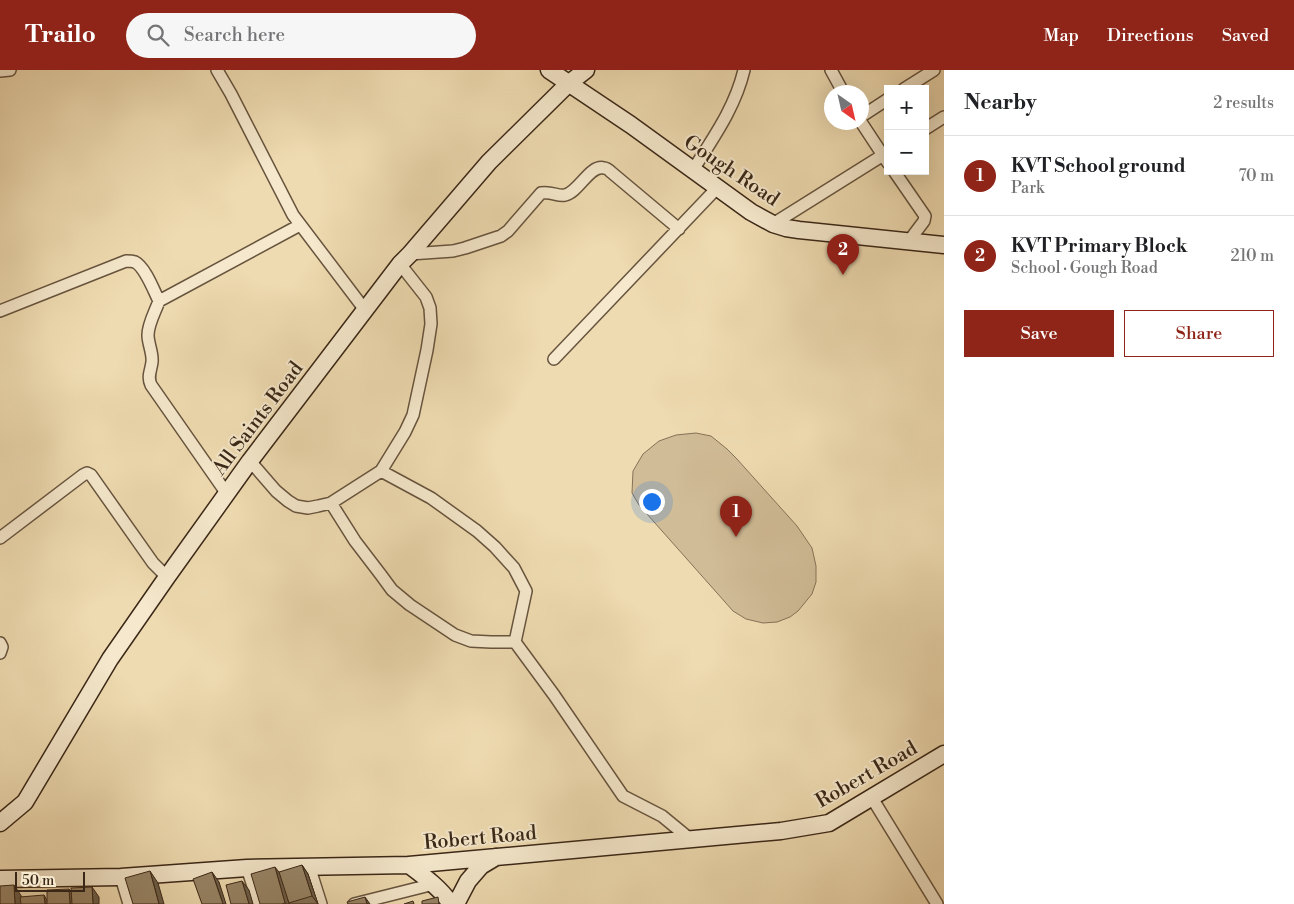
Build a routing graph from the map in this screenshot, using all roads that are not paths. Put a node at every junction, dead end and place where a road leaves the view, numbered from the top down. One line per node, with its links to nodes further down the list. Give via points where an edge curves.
1 (10, 70): 8 (street)
2 (217, 70): 23 (street)
3 (549, 70): 9 (street, Gough Road)
4 (586, 70): 9 (street, All Saints Road)
5 (744, 70): 19 (street, via 726,117)
6 (831, 70): 10 (street)
7 (934, 70): 11 (street)
8 (0, 71)
9 (568, 84): 19 (street, Gough Road); 27 (street, All Saints Road, via 489,162)
10 (840, 85)
11 (910, 85)
12 (884, 102): 13 (street)
13 (869, 111)
14 (944, 117): 15 (street)
15 (929, 126)
16 (866, 130): 17 (street)
17 (884, 154)
18 (884, 158): 22 (street)
19 (693, 170): 21 (street, Gough Road)
20 (897, 175): 25 (street, via 925,216)
21 (717, 188): 22 (street, Gough Road); 24 (street)
22 (773, 224): 25 (street, Gough Road, via 799,230)
23 (300, 225): 28 (street); 29 (street)
24 (679, 229): 27 (street, via 611,172 599,168 566,195 542,194 501,236 453,251); 31 (street)
25 (909, 241): 26 (street, Gough Road)
26 (944, 245)
27 (405, 259): 29 (street, All Saints Road); 33 (street, via 426,297 431,324 413,415)
28 (159, 301): 30 (street, via 139,265 126,261); 34 (street, via 148,335 153,361 149,380)
29 (366, 310): 32 (street, All Saints Road)
30 (0, 311)
31 (554, 359)
32 (250, 461): 34 (street, All Saints Road); 35 (street, via 276,491 296,506 308,508)
33 (382, 470): 35 (street); 38 (street, via 477,531 514,568 526,591)
34 (226, 494): 37 (street, All Saints Road)
35 (331, 503): 38 (street, via 392,590 410,604 455,635 471,641)
36 (0, 538): 37 (street, via 88,473 153,563)
37 (167, 577): 43 (street, All Saints Road, via 110,659 25,802)
38 (515, 642): 44 (street, via 623,796 662,816)
39 (0, 643): 40 (street)
40 (0, 654)
41 (944, 754): 42 (street, Robert Road)
42 (872, 798): 44 (street, Robert Road, via 829,823); 59 (street)
43 (1, 819)
44 (690, 839): 45 (street, Robert Road)
45 (498, 856): 46 (street, Robert Road); 58 (street, via 481,866 468,881)
46 (409, 865): 47 (street, Robert Road); 51 (street)
47 (309, 866): 48 (street, Robert Road); 55 (street)
48 (246, 868): 49 (street, Robert Road); 54 (street)
49 (121, 877): 50 (street, Robert Road, via 52,882); 53 (street)
50 (0, 879)
51 (434, 884): 52 (street); 57 (street)
52 (386, 900): 56 (street)
53 (130, 904)
54 (259, 904)
55 (321, 904)
56 (354, 904)
57 (451, 904)
58 (456, 904)
59 (937, 904)

